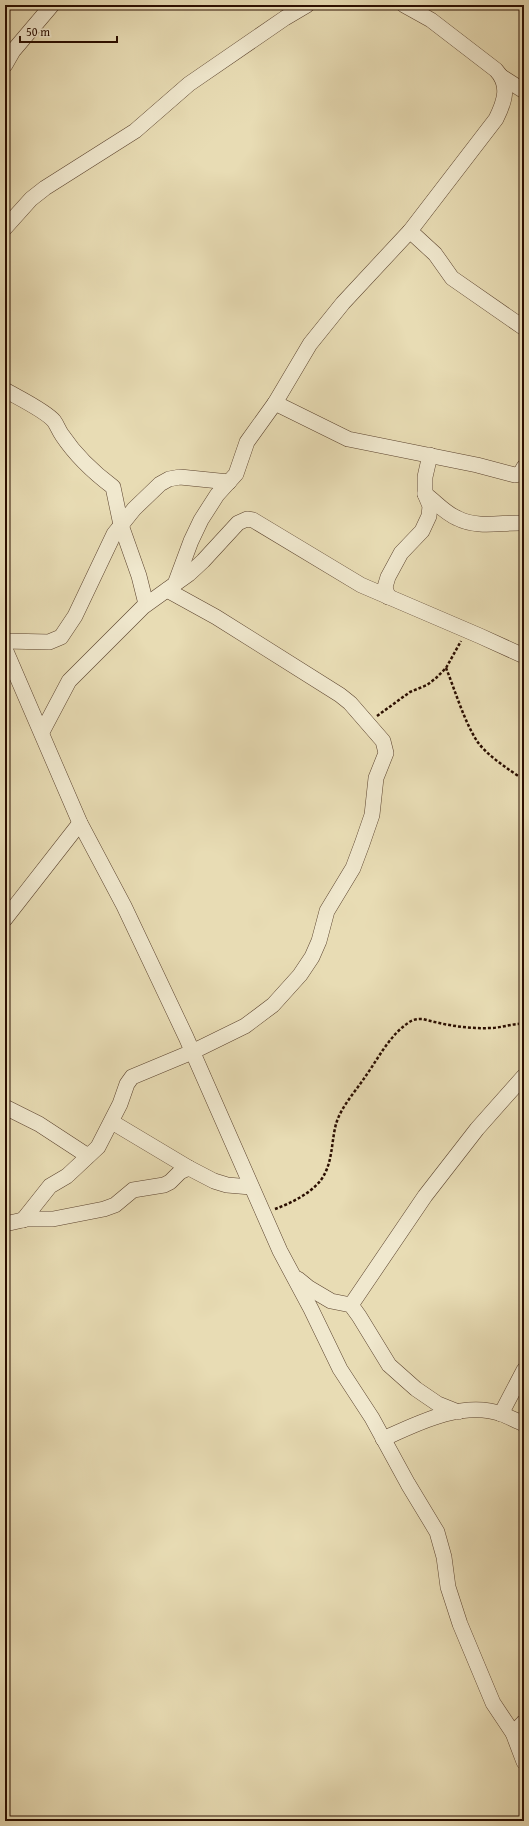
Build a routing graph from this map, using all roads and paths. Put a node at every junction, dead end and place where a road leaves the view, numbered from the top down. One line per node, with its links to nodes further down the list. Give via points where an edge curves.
1 (52, 5): 4 (street, via 13,51)
2 (307, 5): 7 (street, via 189,84 135,131 45,188 31,199)
3 (404, 5): 5 (street, via 432,20)
4 (5, 65)
5 (502, 77): 6 (street); 8 (street, via 505,87 504,104 496,119)
6 (524, 91)
7 (5, 228)
8 (410, 231): 9 (street, via 435,254 452,278); 11 (street, via 343,303 310,344)
9 (524, 328)
10 (5, 390): 17 (street, via 54,421 84,462 97,475 114,486)
11 (275, 403): 12 (street, via 348,438); 14 (street, via 247,442 236,474)
12 (430, 455): 13 (street, via 515,475 520,474); 15 (street, via 425,477)
13 (524, 467)
14 (229, 482): 17 (street, via 169,478 134,509); 18 (street, via 216,495 201,520)
15 (425, 494): 16 (street, via 463,521 480,524); 19 (street, via 430,506 429,516 422,531 401,552 388,577)
16 (524, 522)
17 (121, 525): 20 (street); 22 (street, via 108,545 75,616 61,637 49,642)
18 (171, 587): 19 (street, via 203,561 238,523 247,519 264,526 361,585); 20 (street); 26 (street, via 340,695)
19 (388, 597): 21 (street)
20 (146, 604): 27 (street, via 69,681)
21 (467, 630): 24 (street); 25 (path)
22 (5, 641)
23 (5, 649): 27 (street)
24 (524, 656)
25 (446, 668): 26 (path, via 436,678 392,704); 28 (path, via 478,742)
26 (368, 724): 32 (street, via 383,741 386,749 375,783 372,815 353,868 327,911 312,956 300,975 264,1013 230,1035)
27 (42, 732): 29 (street)
28 (524, 780)
29 (80, 823): 30 (street); 32 (street, via 124,906)
30 (5, 919)
31 (524, 1024): 39 (path, via 475,1029 423,1019 408,1023 381,1052 345,1106 336,1125 327,1170 320,1181 290,1203)
32 (192, 1052): 35 (street, via 132,1077); 38 (street)
33 (524, 1076): 43 (street, via 477,1129 426,1196)
34 (5, 1107): 36 (street, via 39,1124)
35 (112, 1122): 36 (street, via 98,1147); 37 (street)
36 (88, 1156): 40 (street, via 67,1176 50,1186)
37 (189, 1168): 38 (street, via 227,1185); 40 (street, via 164,1185 133,1190 115,1205 104,1209 53,1219)
38 (251, 1187): 39 (street)
39 (263, 1214): 42 (street)
40 (23, 1220): 41 (street)
41 (5, 1224)
42 (293, 1275): 43 (street, via 332,1301); 48 (street, via 340,1369)
43 (350, 1305): 45 (street, via 389,1365 438,1404)
44 (524, 1370): 46 (street)
45 (458, 1412): 46 (street, via 487,1411); 48 (street, via 434,1416)
46 (501, 1414): 47 (street)
47 (524, 1424)
48 (383, 1439): 50 (street, via 437,1532 448,1587 460,1624 493,1703)
49 (524, 1722): 50 (street)
50 (513, 1733): 51 (street)
51 (524, 1762)

